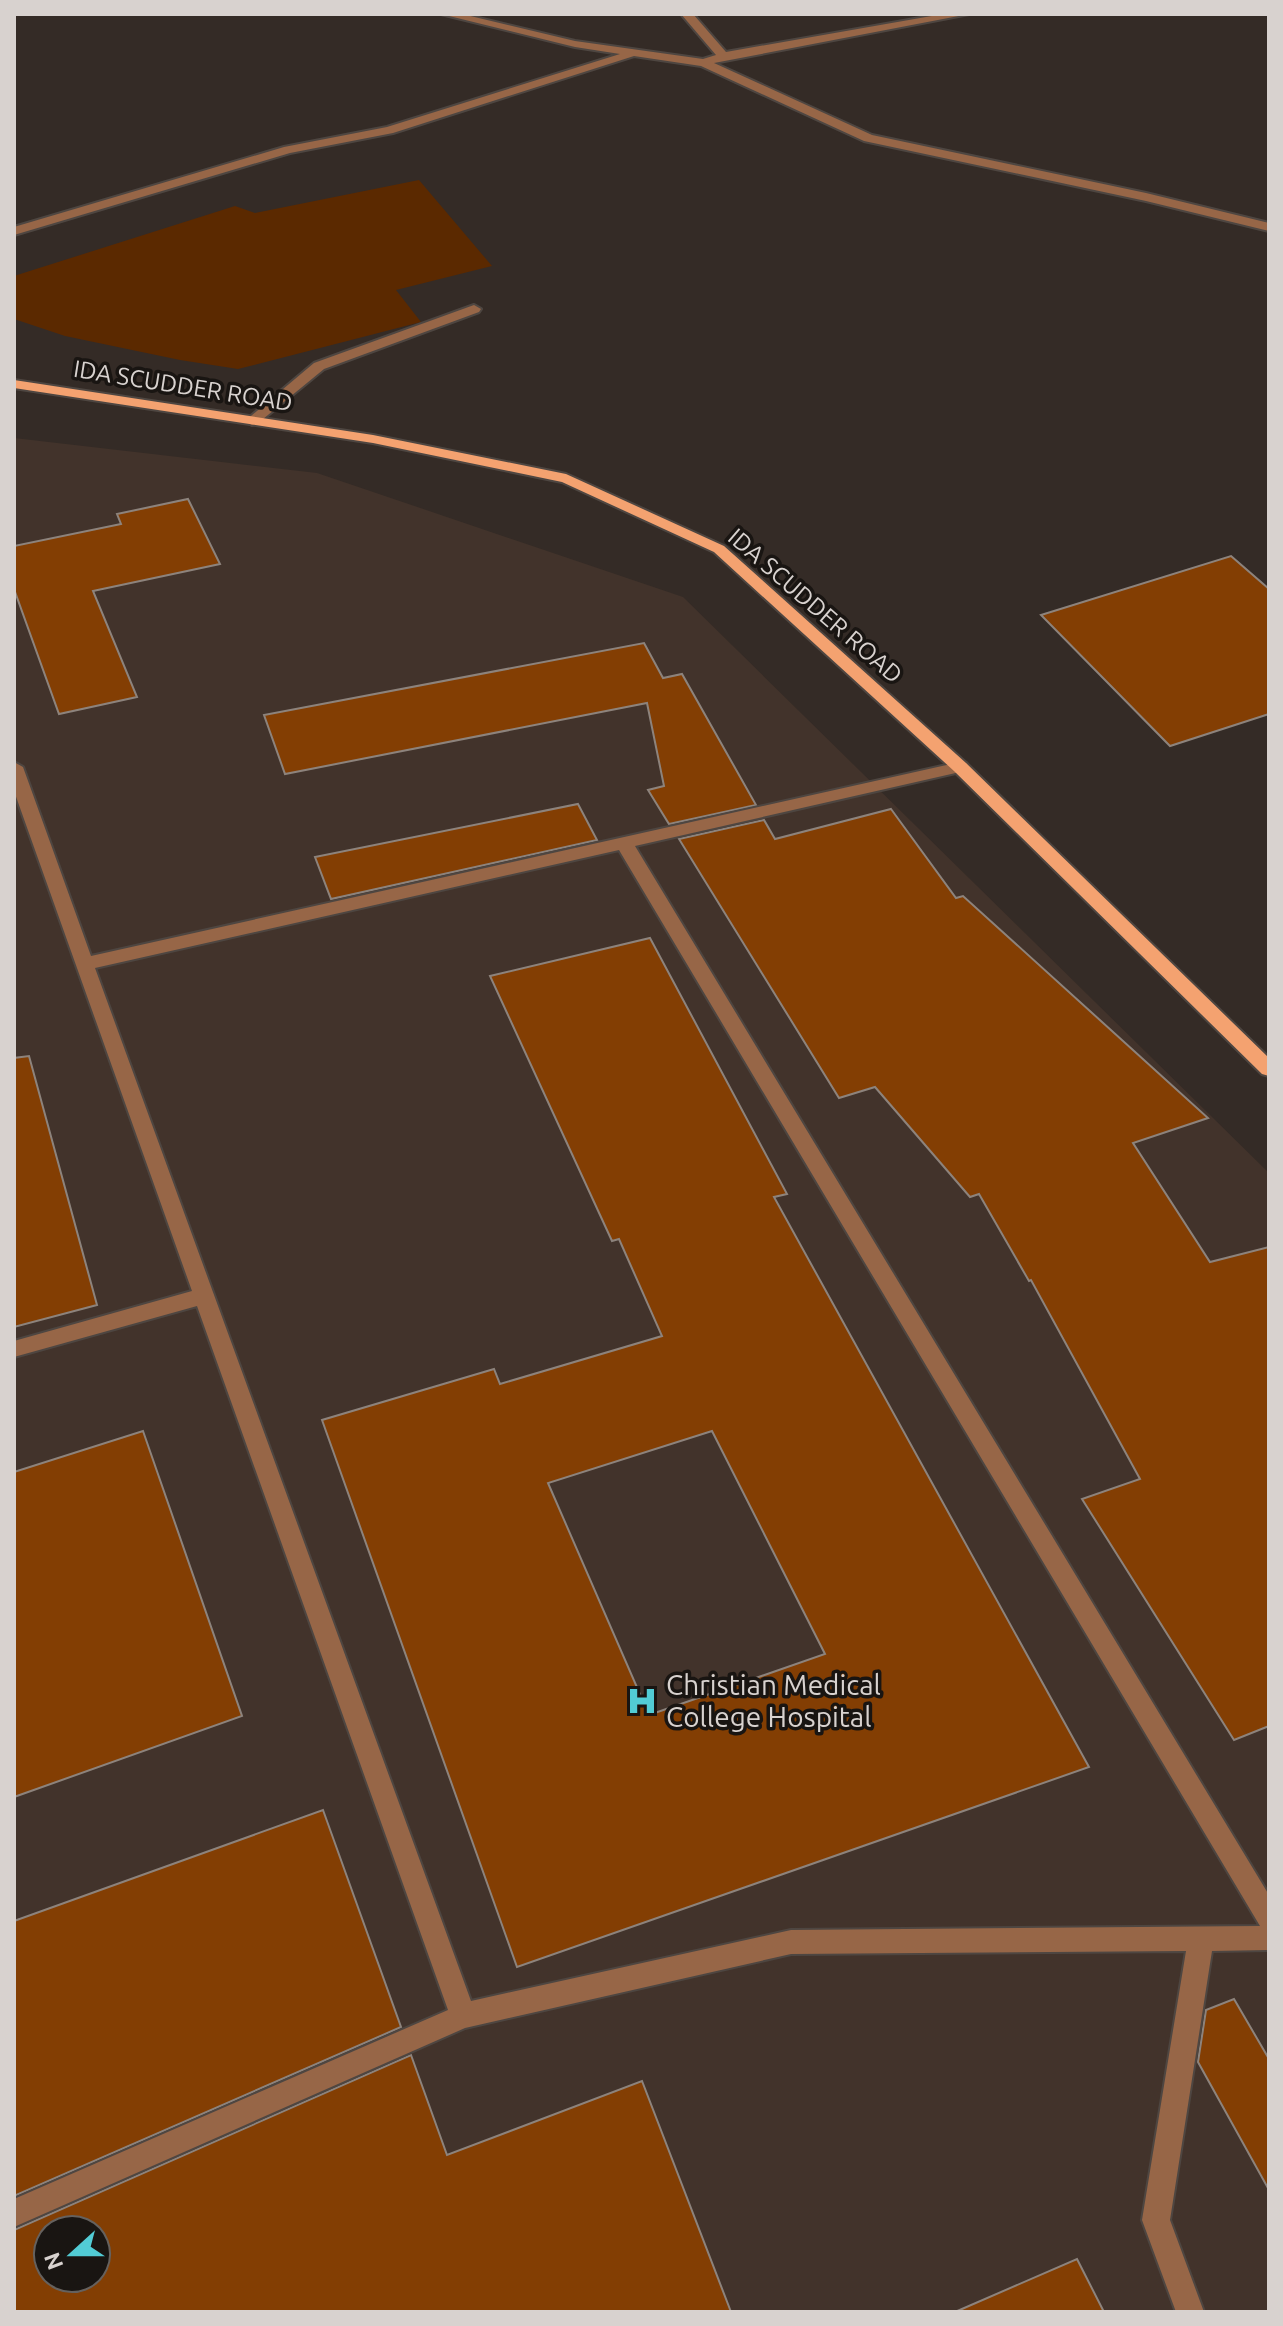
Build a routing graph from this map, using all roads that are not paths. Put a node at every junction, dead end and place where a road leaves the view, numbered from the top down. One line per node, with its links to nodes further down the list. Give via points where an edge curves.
1 (447, 14): 4 (street)
2 (687, 14): 5 (street)
3 (955, 15): 5 (street)
4 (636, 53): 6 (street); 8 (street, via 389,130 288,150)
5 (723, 56): 6 (street)
6 (704, 63): 7 (street, via 868,138)
7 (1269, 227)
8 (14, 231)
9 (474, 309): 11 (street, via 319,366)
10 (14, 384): 11 (main road, IDA SCUDDER ROAD)
11 (252, 421): 13 (main road, IDA SCUDDER ROAD, via 566,478 719,549)
12 (14, 767): 15 (street)
13 (960, 767): 14 (street); 16 (main road, IDA SCUDDER ROAD)
14 (624, 843): 15 (street); 19 (street)
15 (85, 964): 17 (street)
16 (1269, 1069)
17 (204, 1296): 18 (street); 22 (street)
18 (14, 1349)
19 (1269, 1918)
20 (1269, 1938): 21 (street)
21 (1201, 1939): 22 (street, via 791,1942); 24 (street, via 1156,2220)
22 (463, 2016): 23 (street)
23 (14, 2213)
24 (1190, 2312)

